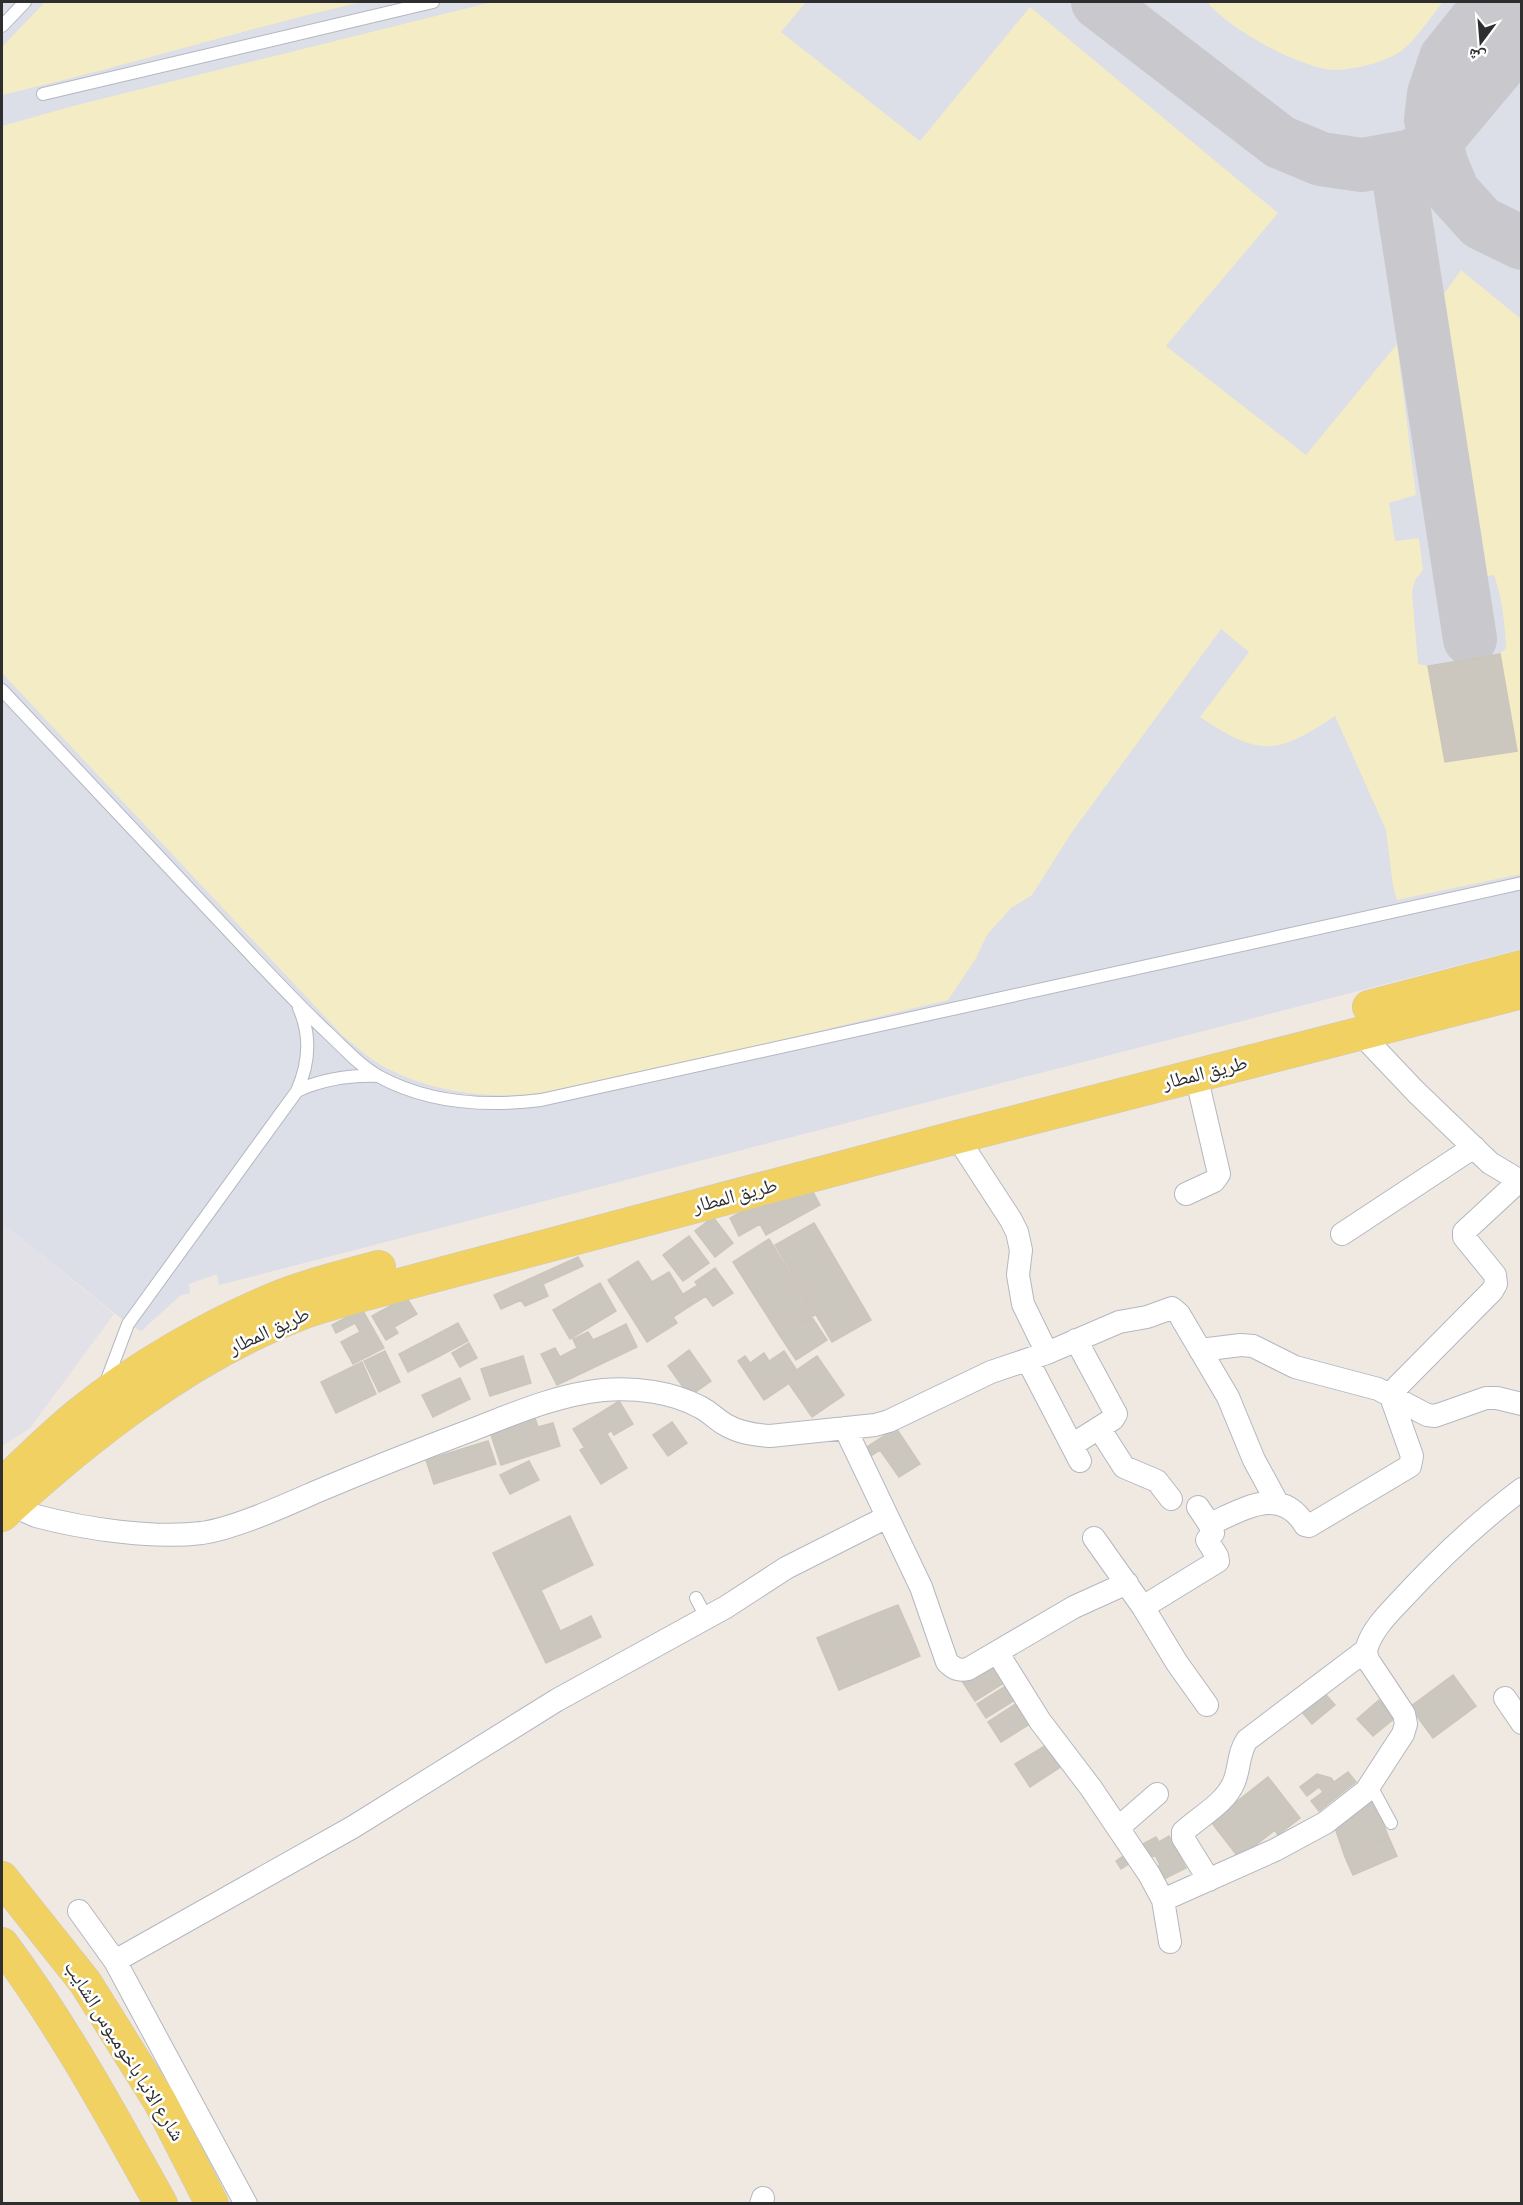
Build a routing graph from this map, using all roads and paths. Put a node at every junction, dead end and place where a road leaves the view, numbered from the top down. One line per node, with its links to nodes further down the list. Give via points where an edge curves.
1 (25, 2): 3 (lane)
2 (433, 2): 4 (lane)
3 (2, 26)
4 (43, 94)
5 (2, 690): 9 (lane)
6 (1521, 883): 11 (lane, via 542,1100 472,1104 437,1098)
7 (1521, 967): 24 (main road, طريق المطار, via 331,1279 228,1319 186,1342)
8 (1521, 992): 10 (main road, طريق المطار)
9 (298, 1005): 11 (lane); 13 (lane, via 308,1048)
10 (1360, 1033): 12 (main road, طريق المطار); 15 (street)
11 (378, 1076): 13 (lane, via 336,1078)
12 (1196, 1076): 14 (main road, طريق المطار); 17 (street, via 1219,1174 1214,1181)
13 (297, 1091): 24 (lane, via 128,1324)
14 (957, 1137): 21 (street, via 1017,1232 1021,1250 1018,1275); 24 (main road, طريق المطار, via 303,1313)
15 (1474, 1147): 16 (street, via 1490,1163); 18 (street)
16 (1520, 1181): 22 (street, via 1464,1232 1495,1275 1492,1291)
17 (1186, 1194)
18 (1342, 1234)
19 (1077, 1340): 20 (street, via 1116,1323 1172,1308); 21 (street); 26 (street, via 1116,1414)
20 (1200, 1350): 22 (street, via 1253,1346 1295,1367); 30 (street, via 1228,1397 1254,1460)
21 (1037, 1357): 25 (street, via 991,1372 889,1421); 26 (street, via 1076,1453)
22 (1390, 1394): 23 (street, via 1435,1416 1486,1398); 30 (street, via 1412,1456 1410,1466 1309,1526 1294,1511)
23 (1521, 1404)
24 (107, 1409): 29 (main road, طريق المطار, via 48,1441)
25 (845, 1428): 29 (street, via 755,1435 726,1425 699,1406 664,1394 604,1390 538,1404 295,1501 203,1533 104,1530 36,1516); 31 (street)
26 (1099, 1428): 28 (street, via 1124,1467 1156,1481)
27 (1521, 1489): 35 (street, via 1433,1566 1383,1620)
28 (1172, 1499)
29 (6, 1500)
30 (1278, 1504): 34 (street, via 1258,1503 1204,1516 1213,1533 1207,1540 1218,1561)
31 (887, 1517): 36 (street, via 921,1587 947,1662 961,1671); 50 (street, via 701,1608 353,1827)
32 (1094, 1538): 33 (street)
33 (1126, 1584): 34 (street); 36 (street, via 1074,1607)
34 (1143, 1607): 38 (street)
35 (1366, 1650): 40 (street, via 1406,1724); 45 (street, via 1247,1740 1228,1792 1183,1832)
36 (997, 1652): 43 (street, via 1040,1721)
37 (1505, 1698): 39 (street)
38 (1208, 1705)
39 (1521, 1723)
40 (1370, 1784): 42 (lane); 45 (street, via 1325,1823)
41 (1157, 1794): 43 (street)
42 (1391, 1823)
43 (1118, 1828): 46 (street)
44 (2, 1878): 52 (main road, شارع الانبا باخوميوس الشايب, via 85,1983 160,2102)
45 (1209, 1880): 46 (street)
46 (1163, 1900): 48 (street)
47 (79, 1911): 50 (street)
48 (1170, 1942)
49 (2, 1944): 51 (main road, via 51,2013)
50 (115, 1961): 53 (street)
51 (161, 2204)
52 (212, 2204)
53 (246, 2204)

